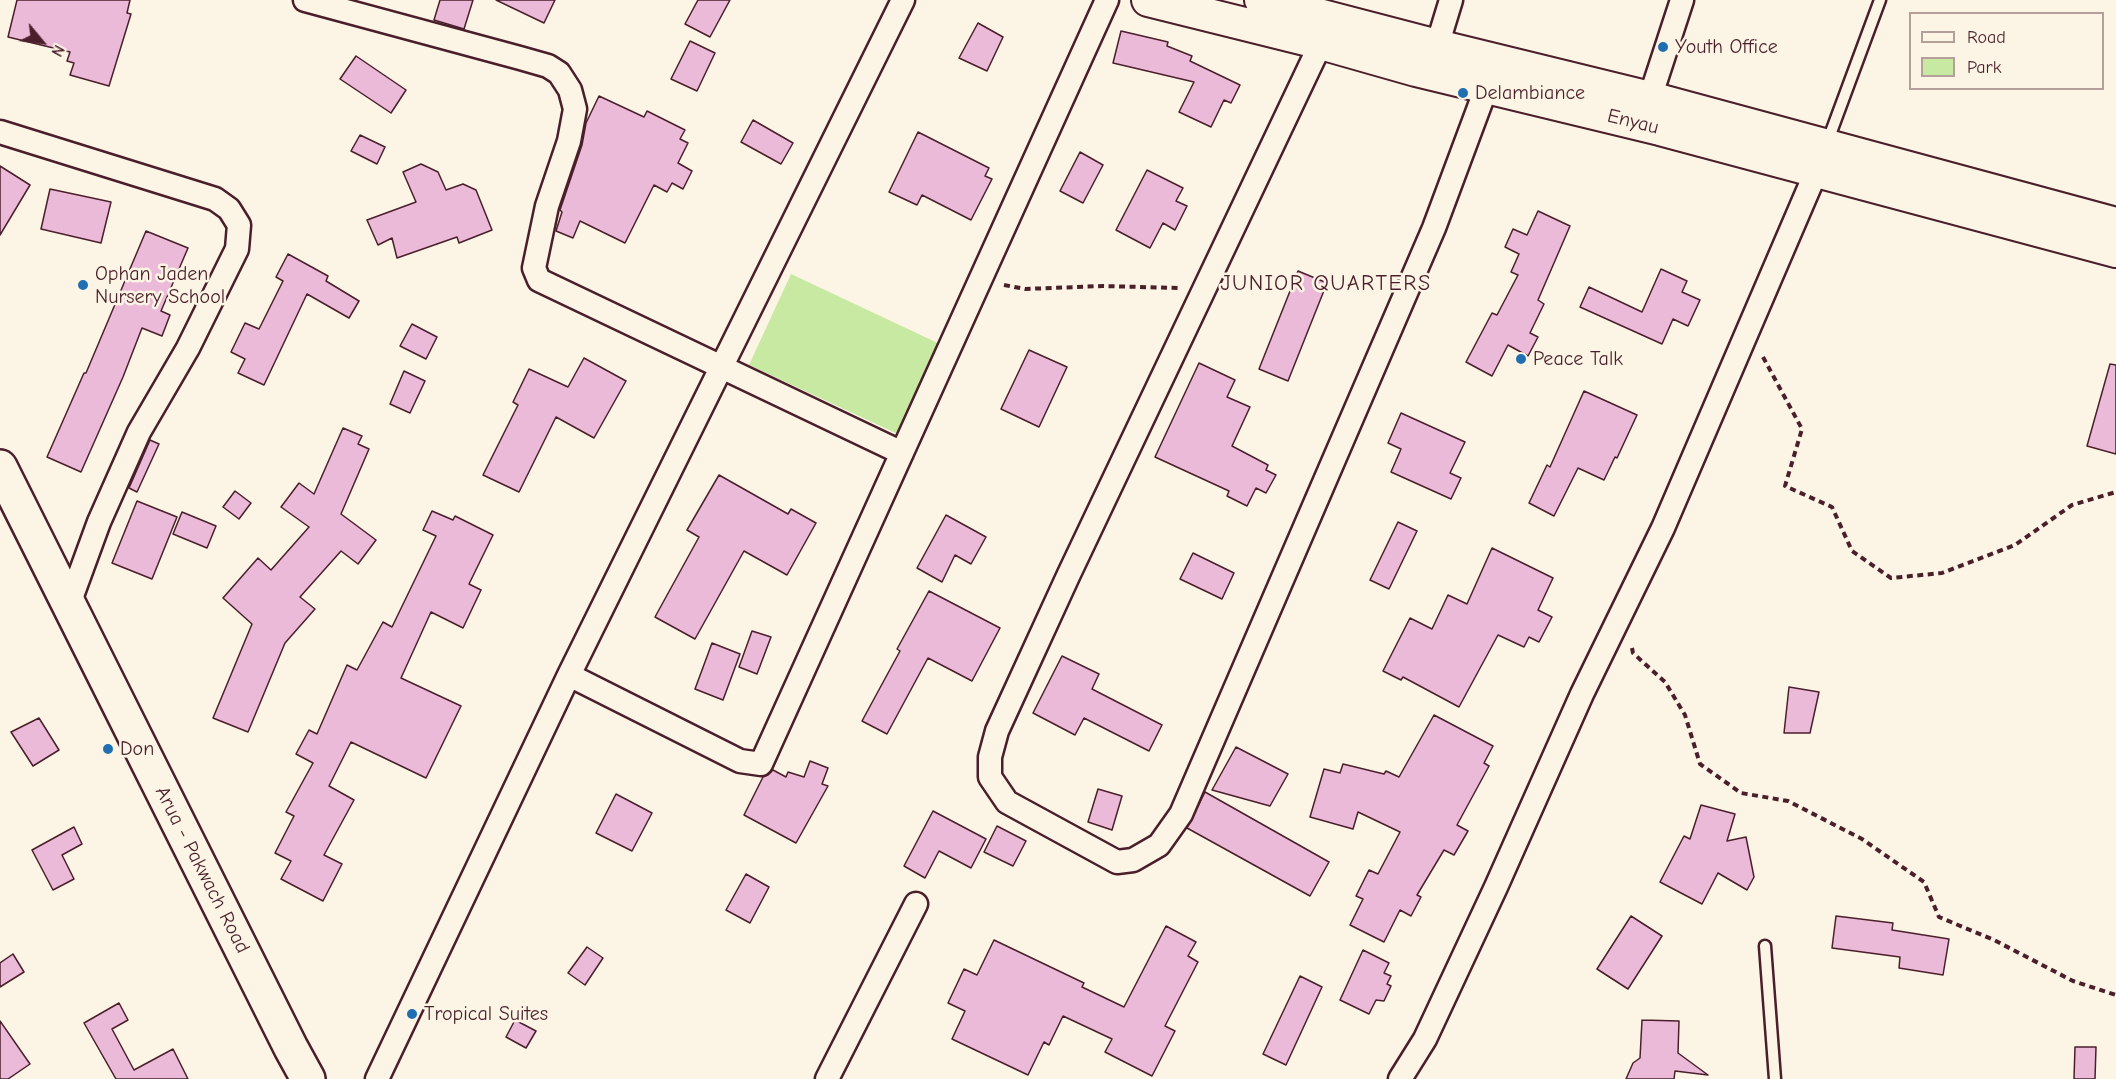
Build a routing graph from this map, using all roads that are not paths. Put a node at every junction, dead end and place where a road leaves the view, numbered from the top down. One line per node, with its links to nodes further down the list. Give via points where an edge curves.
1 (305, 0): 17 (street, via 548,66 559,73 570,90 575,109 569,141 547,206 534,268 539,280)
2 (903, 0): 17 (street)
3 (1107, 0): 18 (street)
4 (1148, 0): 9 (street, Enyau)
5 (1261, 0): 9 (street, Enyau)
6 (1451, 0): 10 (street)
7 (1682, 0): 12 (street)
8 (1880, 0): 14 (lane)
9 (1325, 30): 10 (street, Enyau); 11 (street, Enyau, via 1416,70); 11 (street, via 997,731 990,757 990,777 1007,802 1117,862 1133,860 1159,845 1181,814 1434,228)
10 (1437, 46): 11 (street, Enyau)
11 (1490, 72): 12 (street, Enyau); 14 (street, Enyau, via 1660,129)
12 (1650, 98): 14 (street, Enyau)
13 (0, 132): 20 (street, via 215,199 229,209 239,225 237,249 188,348 139,432 99,522)
14 (1822, 159): 15 (street, Enyau); 16 (street, Enyau); 27 (street, via 1663,528 1582,694 1425,1039)
15 (2116, 224)
16 (2116, 251)
17 (722, 366): 18 (street); 21 (street)
18 (902, 453): 21 (street, via 761,764 740,761)
19 (0, 467): 20 (main road, Arua - Pakwach Road)
20 (69, 604): 24 (main road, Arua - Pakwach Road)
21 (569, 675): 25 (street)
22 (916, 904): 26 (street)
23 (1766, 946): 28 (lane)
24 (308, 1079)
25 (377, 1079)
26 (827, 1079)
27 (1400, 1079)
28 (1775, 1079)

